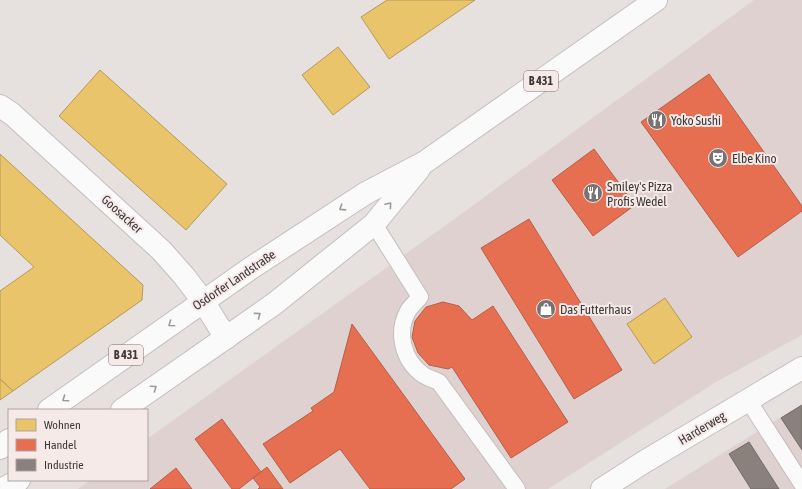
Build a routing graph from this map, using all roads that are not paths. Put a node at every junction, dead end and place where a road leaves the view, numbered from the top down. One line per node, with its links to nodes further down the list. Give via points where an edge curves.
1 (656, 0): 3 (main road, Osdorfer Landstraße / B 431)
2 (0, 106): 5 (main road, Goosacker, via 12,114 161,250)
3 (425, 162): 4 (main road, Osdorfer Landstraße / B 431, one-way to 3); 5 (main road, Osdorfer Landstraße / B 431, one-way to 5, via 366,193)
4 (374, 224): 6 (main road, Osdorfer Landstraße / B 431, one-way to 4, via 274,304); 16 (lane, via 420,297 408,311 402,327 403,346 410,362 423,375 439,382)
5 (203, 301): 6 (main road, Goosacker); 9 (main road, Osdorfer Landstraße / B 431, one-way to 9)
6 (226, 338): 10 (main road, Osdorfer Landstraße / B 431, one-way to 6)
7 (802, 368): 8 (main road, Harderweg)
8 (748, 400): 14 (lane); 17 (main road, Harderweg)
9 (51, 409)
10 (123, 409)
11 (8, 441): 12 (main road)
12 (0, 448)
13 (17, 481): 15 (main road)
14 (802, 484)
15 (3, 489)
16 (517, 489)
17 (602, 489)

